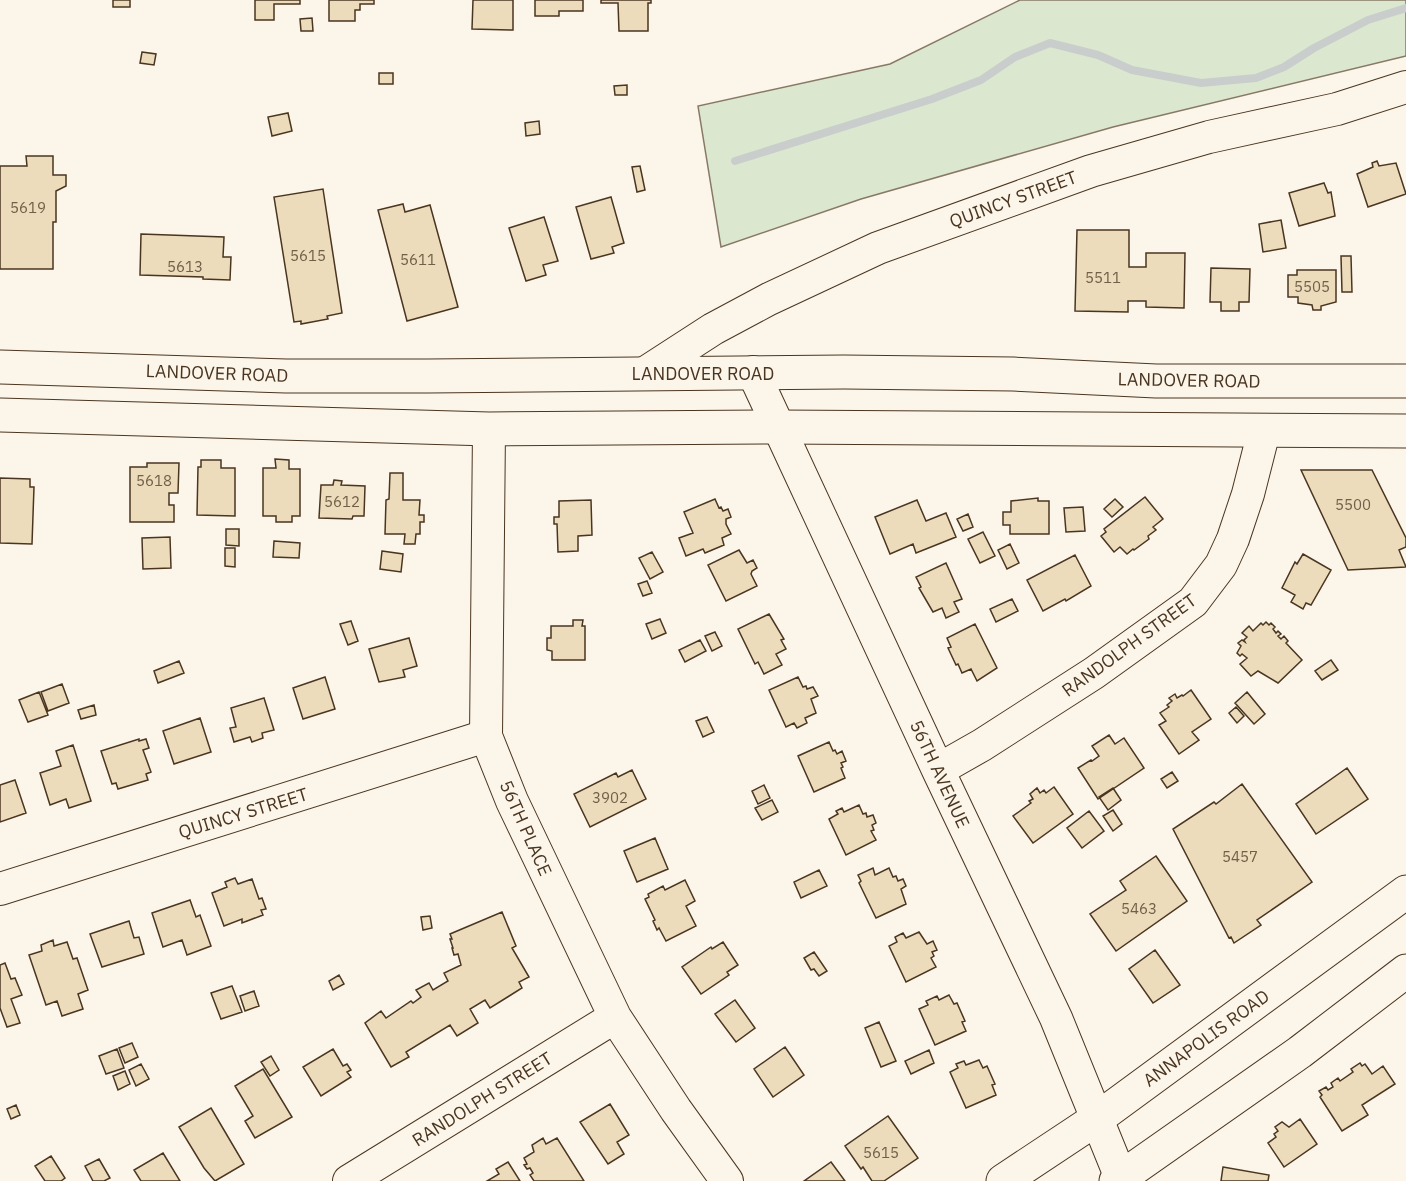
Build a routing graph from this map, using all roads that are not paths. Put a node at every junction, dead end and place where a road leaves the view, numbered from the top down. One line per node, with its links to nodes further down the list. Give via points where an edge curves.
1 (1406, 87): 4 (street, QUINCY STREET, via 1337,109 1209,137 1092,171 878,248 713,329)
2 (0, 367): 4 (main road, LANDOVER ROAD, via 297,376)
3 (753, 372): 4 (main road, LANDOVER ROAD); 5 (main road, LANDOVER ROAD, via 1013,374 1156,381); 7 (street, 56TH AVENUE)
4 (645, 373)
5 (1406, 381)
6 (0, 415): 8 (main road)
7 (778, 428): 8 (main road); 9 (main road); 12 (street, 56TH AVENUE)
8 (489, 429): 11 (street, 56TH PLACE)
9 (1264, 431): 10 (main road); 12 (street, RANDOLPH STREET, via 1233,539 1208,585 1192,602 1094,674)
10 (1406, 431)
11 (486, 736): 13 (street, QUINCY STREET); 16 (street, 56TH PLACE, via 512,801)
12 (938, 770): 17 (street, 56TH AVENUE, via 1056,1018)
13 (0, 889)
14 (1406, 892): 17 (main road, ANNAPOLIS ROAD)
15 (1406, 971): 18 (main road)
16 (615, 1017): 19 (street, RANDOLPH STREET); 20 (street, 56TH PLACE)
17 (1098, 1118): 18 (street, 56TH AVENUE); 21 (main road, ANNAPOLIS ROAD)
18 (1121, 1180)
19 (349, 1181)
20 (727, 1181)
21 (1003, 1181)

